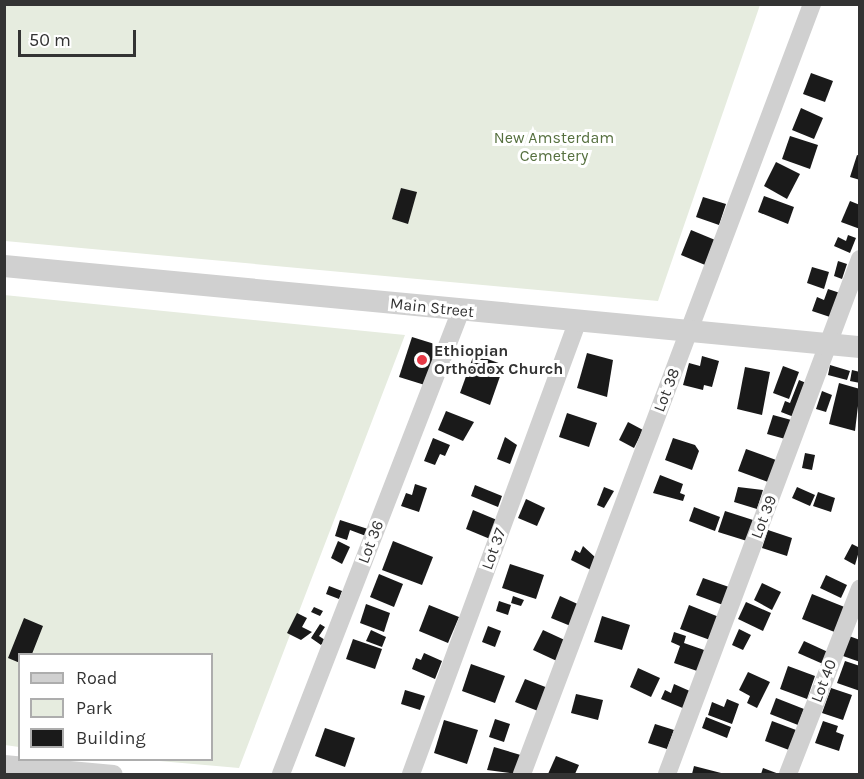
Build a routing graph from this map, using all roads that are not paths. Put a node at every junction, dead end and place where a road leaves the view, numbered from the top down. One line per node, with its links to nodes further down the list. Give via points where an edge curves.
1 (812, 4): 6 (street, Lot 38)
2 (860, 259): 7 (street, Lot 39)
3 (4, 266): 4 (street, Main Street)
4 (461, 310): 5 (street, Main Street); 12 (street, Lot 36)
5 (577, 323): 6 (street, Main Street); 13 (street, Lot 37)
6 (688, 333): 7 (street, Main Street); 14 (street, Lot 38)
7 (829, 344): 8 (street, Main Street); 15 (street, Lot 39)
8 (860, 347)
9 (860, 588): 16 (street, Lot 40)
10 (4, 764): 11 (street)
11 (114, 774)
12 (281, 774)
13 (411, 774)
14 (522, 774)
15 (667, 774)
16 (788, 774)

